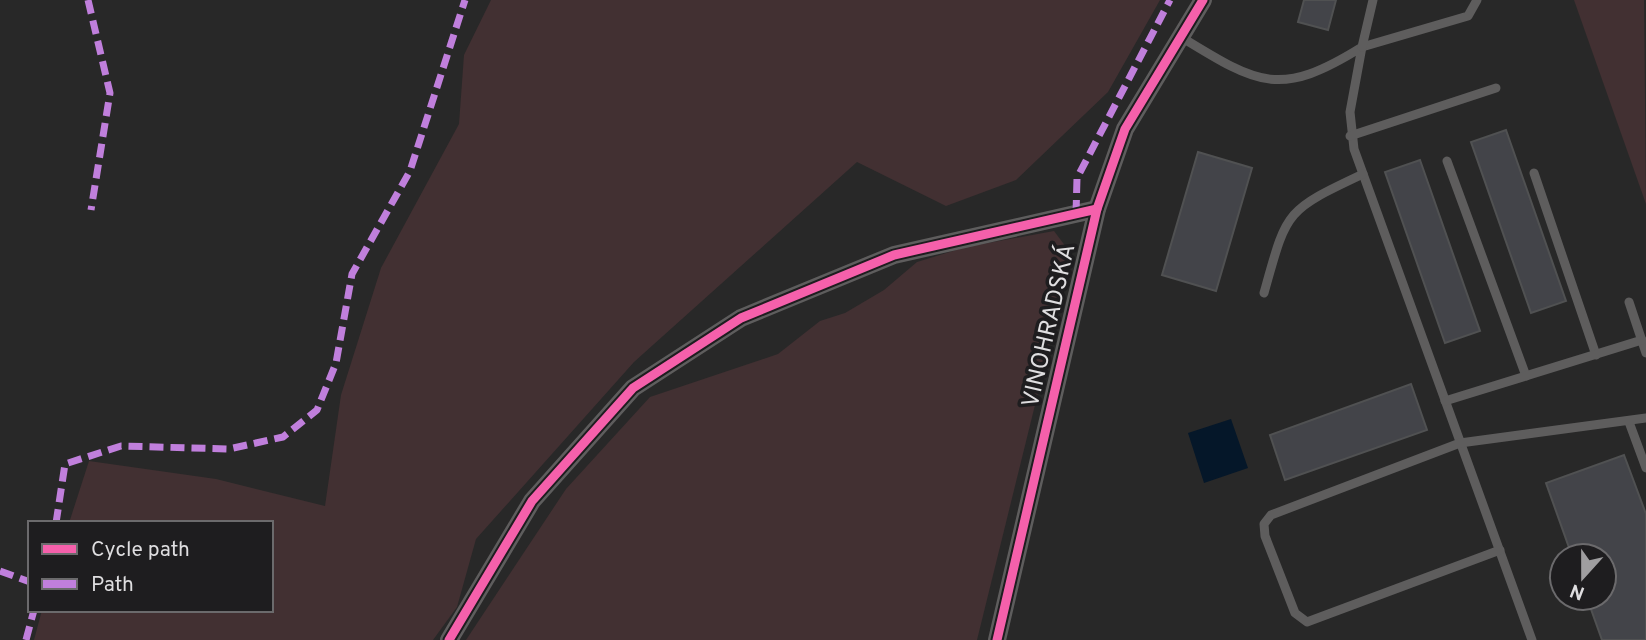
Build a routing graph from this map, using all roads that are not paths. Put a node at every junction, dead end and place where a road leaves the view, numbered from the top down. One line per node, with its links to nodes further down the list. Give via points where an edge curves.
1 (1203, 0): 4 (street, VINOHRADSKÁ)
2 (1373, 0): 5 (lane)
3 (1477, 0): 5 (lane, via 1468,16)
4 (1181, 37): 5 (lane, via 1239,70 1283,81 1313,75); 11 (street, VINOHRADSKÁ, via 1125,129)
5 (1362, 47): 7 (lane)
6 (1496, 88): 7 (lane)
7 (1350, 136): 10 (lane)
8 (1447, 161): 17 (lane)
9 (1534, 173): 16 (lane)
10 (1363, 174): 12 (lane, via 1309,200 1290,216); 18 (lane)
11 (1097, 209): 24 (street, via 894,255 741,318 634,388 532,501); 25 (street, VINOHRADSKÁ)
12 (1264, 293)
13 (1629, 302): 14 (lane)
14 (1642, 340): 15 (lane); 16 (lane)
15 (1646, 353)
16 (1596, 355): 17 (lane)
17 (1526, 376): 18 (lane)
18 (1446, 401): 21 (lane)
19 (1646, 418): 20 (lane)
20 (1629, 422): 21 (lane); 22 (lane)
21 (1461, 443): 23 (lane); 23 (lane, via 1271,515 1264,524 1265,536 1295,613 1307,622)
22 (1646, 468)
23 (1500, 550): 26 (lane)
24 (449, 640)
25 (997, 640)
26 (1532, 640)

